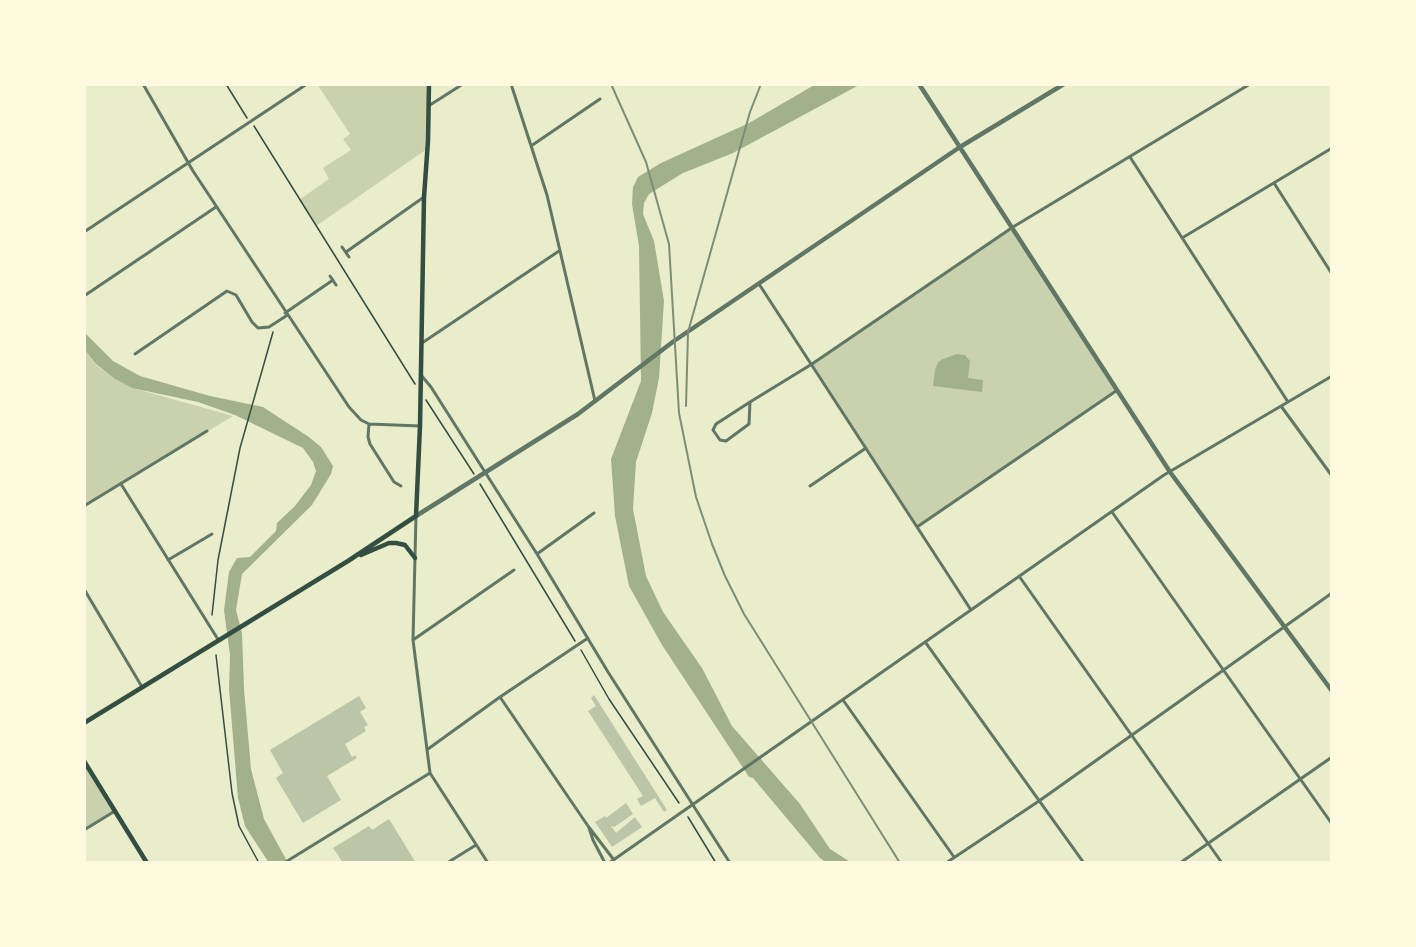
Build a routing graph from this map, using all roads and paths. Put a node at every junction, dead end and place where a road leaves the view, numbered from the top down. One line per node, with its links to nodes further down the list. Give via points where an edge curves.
1 (142, 84): 17 (street)
2 (226, 84): 12 (path)
3 (307, 84): 12 (street)
4 (429, 84): 11 (main road)
5 (462, 84): 11 (street)
6 (512, 84): 13 (street)
7 (920, 84): 14 (street)
8 (1064, 84): 14 (street)
9 (1251, 84): 16 (street)
10 (600, 99): 13 (street)
11 (428, 106): 19 (main road)
12 (250, 122): 17 (street); 42 (path)
13 (531, 146): 25 (street)
14 (960, 147): 21 (street); 31 (street)
15 (1332, 148): 18 (street)
16 (1130, 157): 21 (street); 23 (street)
17 (188, 164): 20 (street); 22 (street)
18 (1274, 183): 23 (street); 28 (street)
19 (424, 197): 26 (street); 36 (main road)
20 (216, 207): 33 (street); 34 (street)
21 (1013, 227): 38 (street); 41 (street)
22 (84, 232)
23 (1182, 238): 45 (street)
24 (342, 247): 26 (street)
25 (559, 251): 36 (street); 43 (street)
26 (345, 252): 27 (street)
27 (349, 257)
28 (1332, 274)
29 (330, 276): 30 (street)
30 (333, 280): 32 (street); 34 (street)
31 (759, 284): 38 (street); 43 (street)
32 (336, 285)
33 (84, 296)
34 (286, 314): 37 (street, via 268,327 258,328 236,295 227,291); 47 (street, via 342,398)
35 (273, 332): 73 (path, via 247,423 218,560)
36 (422, 343): 39 (main road)
37 (135, 354)
38 (812, 364): 44 (street); 50 (street)
39 (421, 375): 42 (main road); 52 (street)
40 (1332, 376): 45 (street)
41 (1117, 390): 51 (street); 62 (street)
42 (420, 392): 48 (main road); 54 (path)
43 (595, 401): 52 (street)
44 (750, 402): 44 (street, via 714,426 720,440 726,441 749,424)
45 (1288, 402): 46 (street)
46 (1281, 406): 51 (street); 53 (street)
47 (369, 424): 48 (street); 56 (street, via 370,444 394,482)
48 (420, 426): 61 (main road)
49 (207, 431): 55 (street)
50 (866, 447): 57 (street); 62 (street)
51 (1170, 472): 59 (street); 74 (street)
52 (484, 473): 54 (street); 64 (street)
53 (1332, 476)
54 (477, 478): 61 (street); 79 (path)
55 (121, 484): 58 (street); 66 (street)
56 (401, 486)
57 (810, 486)
58 (84, 506)
59 (1112, 512): 69 (street); 81 (street)
60 (594, 513): 64 (street)
61 (416, 516): 65 (street); 67 (main road)
62 (917, 527): 72 (street)
63 (212, 534): 66 (street)
64 (537, 554): 75 (street)
65 (415, 558): 67 (main road, via 405,545 389,543); 76 (street)
66 (168, 560): 77 (street)
67 (348, 561): 77 (main road)
68 (514, 570): 76 (street)
69 (1019, 576): 72 (street); 87 (street)
70 (84, 589): 82 (street)
71 (1332, 593): 74 (street)
72 (971, 610): 78 (street)
73 (212, 615)
74 (1285, 627): 81 (street); 83 (street)
75 (588, 638): 79 (street); 95 (street)
76 (413, 639): 88 (street)
77 (219, 641): 82 (main road)
78 (926, 643): 85 (street); 93 (street)
79 (578, 645): 84 (street); 94 (path)
80 (216, 655): 106 (path, via 232,793 239,825)
81 (1224, 670): 87 (street); 92 (street)
82 (142, 687): 86 (main road)
83 (1332, 691)
84 (500, 697): 88 (street); 99 (street)
85 (843, 700): 95 (street); 103 (street)
86 (84, 723)
87 (1132, 735): 93 (street); 101 (street)
88 (428, 749): 91 (street)
89 (1332, 758): 92 (street)
90 (84, 760): 96 (main road)
91 (430, 773): 102 (street); 107 (street)
92 (1301, 779): 98 (street); 101 (street)
93 (1039, 801): 103 (street); 114 (street)
94 (679, 804)
95 (692, 804): 104 (street); 112 (street)
96 (115, 811): 100 (street); 105 (main road)
97 (688, 816): 111 (path)
98 (1332, 824)
99 (588, 826): 104 (street); 110 (street)
100 (84, 831)
101 (1209, 844): 115 (street); 116 (street)
102 (476, 845): 108 (street); 109 (street)
103 (954, 857): 113 (street)
104 (614, 860): 110 (street)
105 (147, 863)
106 (259, 863)
107 (284, 863)
108 (447, 863)
109 (488, 863)
110 (607, 863)
111 (716, 863)
112 (730, 863)
113 (946, 863)
114 (1084, 863)
115 (1180, 863)
116 (1222, 863)

